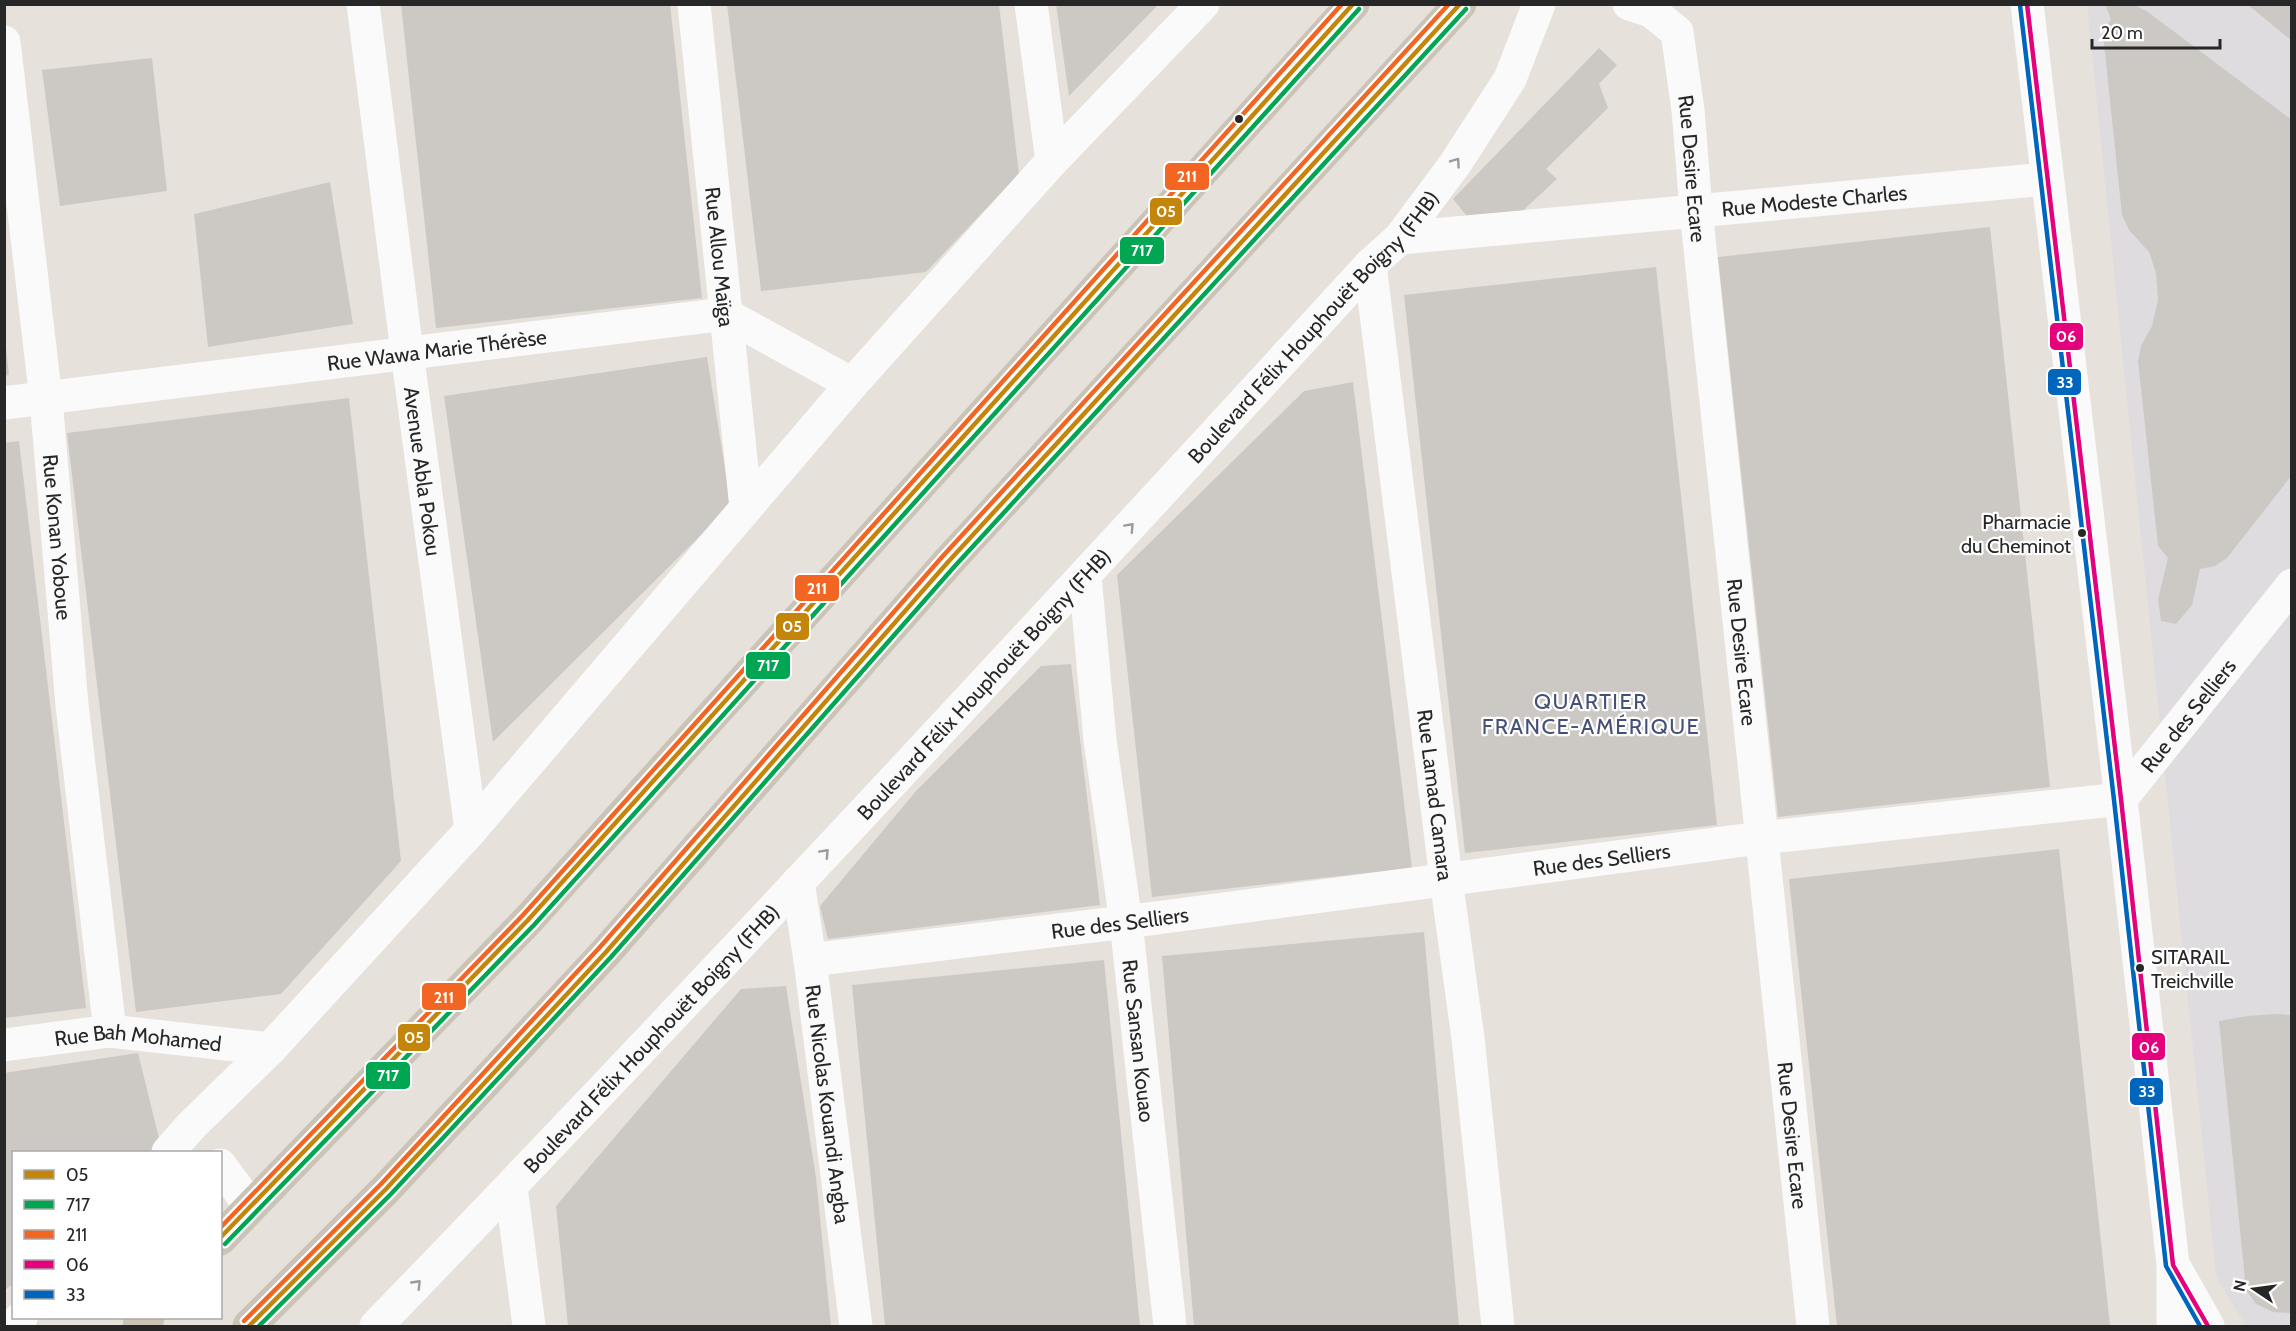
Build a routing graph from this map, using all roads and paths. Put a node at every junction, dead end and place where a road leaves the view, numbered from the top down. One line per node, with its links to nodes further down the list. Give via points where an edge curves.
1 (363, 4): 17 (street, Avenue Abla Pokou)
2 (694, 4): 16 (street, Rue Allou Maïga)
3 (1030, 4): 11 (street)
4 (1203, 4): 11 (street)
5 (1353, 4): 39 (main road, via 528,920)
6 (1460, 4): 42 (main road, via 948,562 606,952 386,1189)
7 (1539, 4): 14 (street, Boulevard Félix Houphouët Boigny (FHB), one-way to 7, via 1455,164 1510,79)
8 (1629, 4): 13 (street, Rue Desire Ecare, via 1652,11 1677,32)
9 (2027, 4): 12 (street)
10 (4, 42): 19 (street, Rue Konan Yoboue)
11 (1052, 161): 18 (street)
12 (2047, 179): 13 (street, Rue Modeste Charles); 24 (street)
13 (1696, 210): 14 (street, Rue Modeste Charles); 26 (street, Rue Desire Ecare)
14 (1400, 238): 15 (street, Boulevard Félix Houphouët Boigny (FHB))
15 (1370, 265): 22 (street, Boulevard Félix Houphouët Boigny (FHB), one-way to 15); 27 (street, Rue Lamad Camara)
16 (725, 315): 17 (street, Rue Wawa Marie Thérèse); 18 (street); 21 (street, Rue Allou Maïga)
17 (407, 352): 19 (street, Rue Wawa Marie Thérèse); 25 (street, Avenue Abla Pokou)
18 (852, 384): 21 (street)
19 (45, 399): 20 (street, Rue Wawa Marie Thérèse); 31 (street, Rue Konan Yoboue, via 72,705)
20 (4, 403)
21 (746, 508): 25 (street)
22 (1085, 576): 28 (street, Boulevard Félix Houphouët Boigny (FHB), one-way to 22); 29 (street, Rue Sansan Kouao, via 1100,740)
23 (2292, 585): 24 (street, Rue des Selliers)
24 (2121, 799): 26 (street, Rue des Selliers); 41 (street)
25 (471, 830): 33 (street)
26 (1760, 838): 27 (street, Rue des Selliers); 48 (street, Rue Desire Ecare)
27 (1446, 879): 29 (street, Rue des Selliers); 47 (street, Rue Lamad Camara, via 1468,1038)
28 (798, 882): 30 (street, Rue Nicolas Kouandi Angba); 38 (street, Boulevard Félix Houphouët Boigny (FHB))
29 (1126, 922): 30 (street, Rue des Selliers); 46 (street, Rue Sansan Kouao)
30 (810, 960): 45 (street, Rue Nicolas Kouandi Angba)
31 (110, 1031): 32 (street, Rue Bah Mohamed); 33 (street, Rue Bah Mohamed)
32 (4, 1045)
33 (270, 1049): 34 (street)
34 (192, 1125): 35 (street); 36 (street)
35 (169, 1151)
36 (211, 1151)
37 (222, 1168): 39 (street)
38 (511, 1187): 43 (street, Boulevard Félix Houphouët Boigny (FHB), one-way to 38); 44 (street)
39 (250, 1207): 40 (main road)
40 (222, 1237)
41 (2173, 1265): 49 (street); 50 (street)
42 (249, 1326)
43 (376, 1326)
44 (529, 1326)
45 (855, 1326)
46 (1170, 1326)
47 (1498, 1326)
48 (1813, 1326)
49 (2173, 1326)
50 (2208, 1326)

